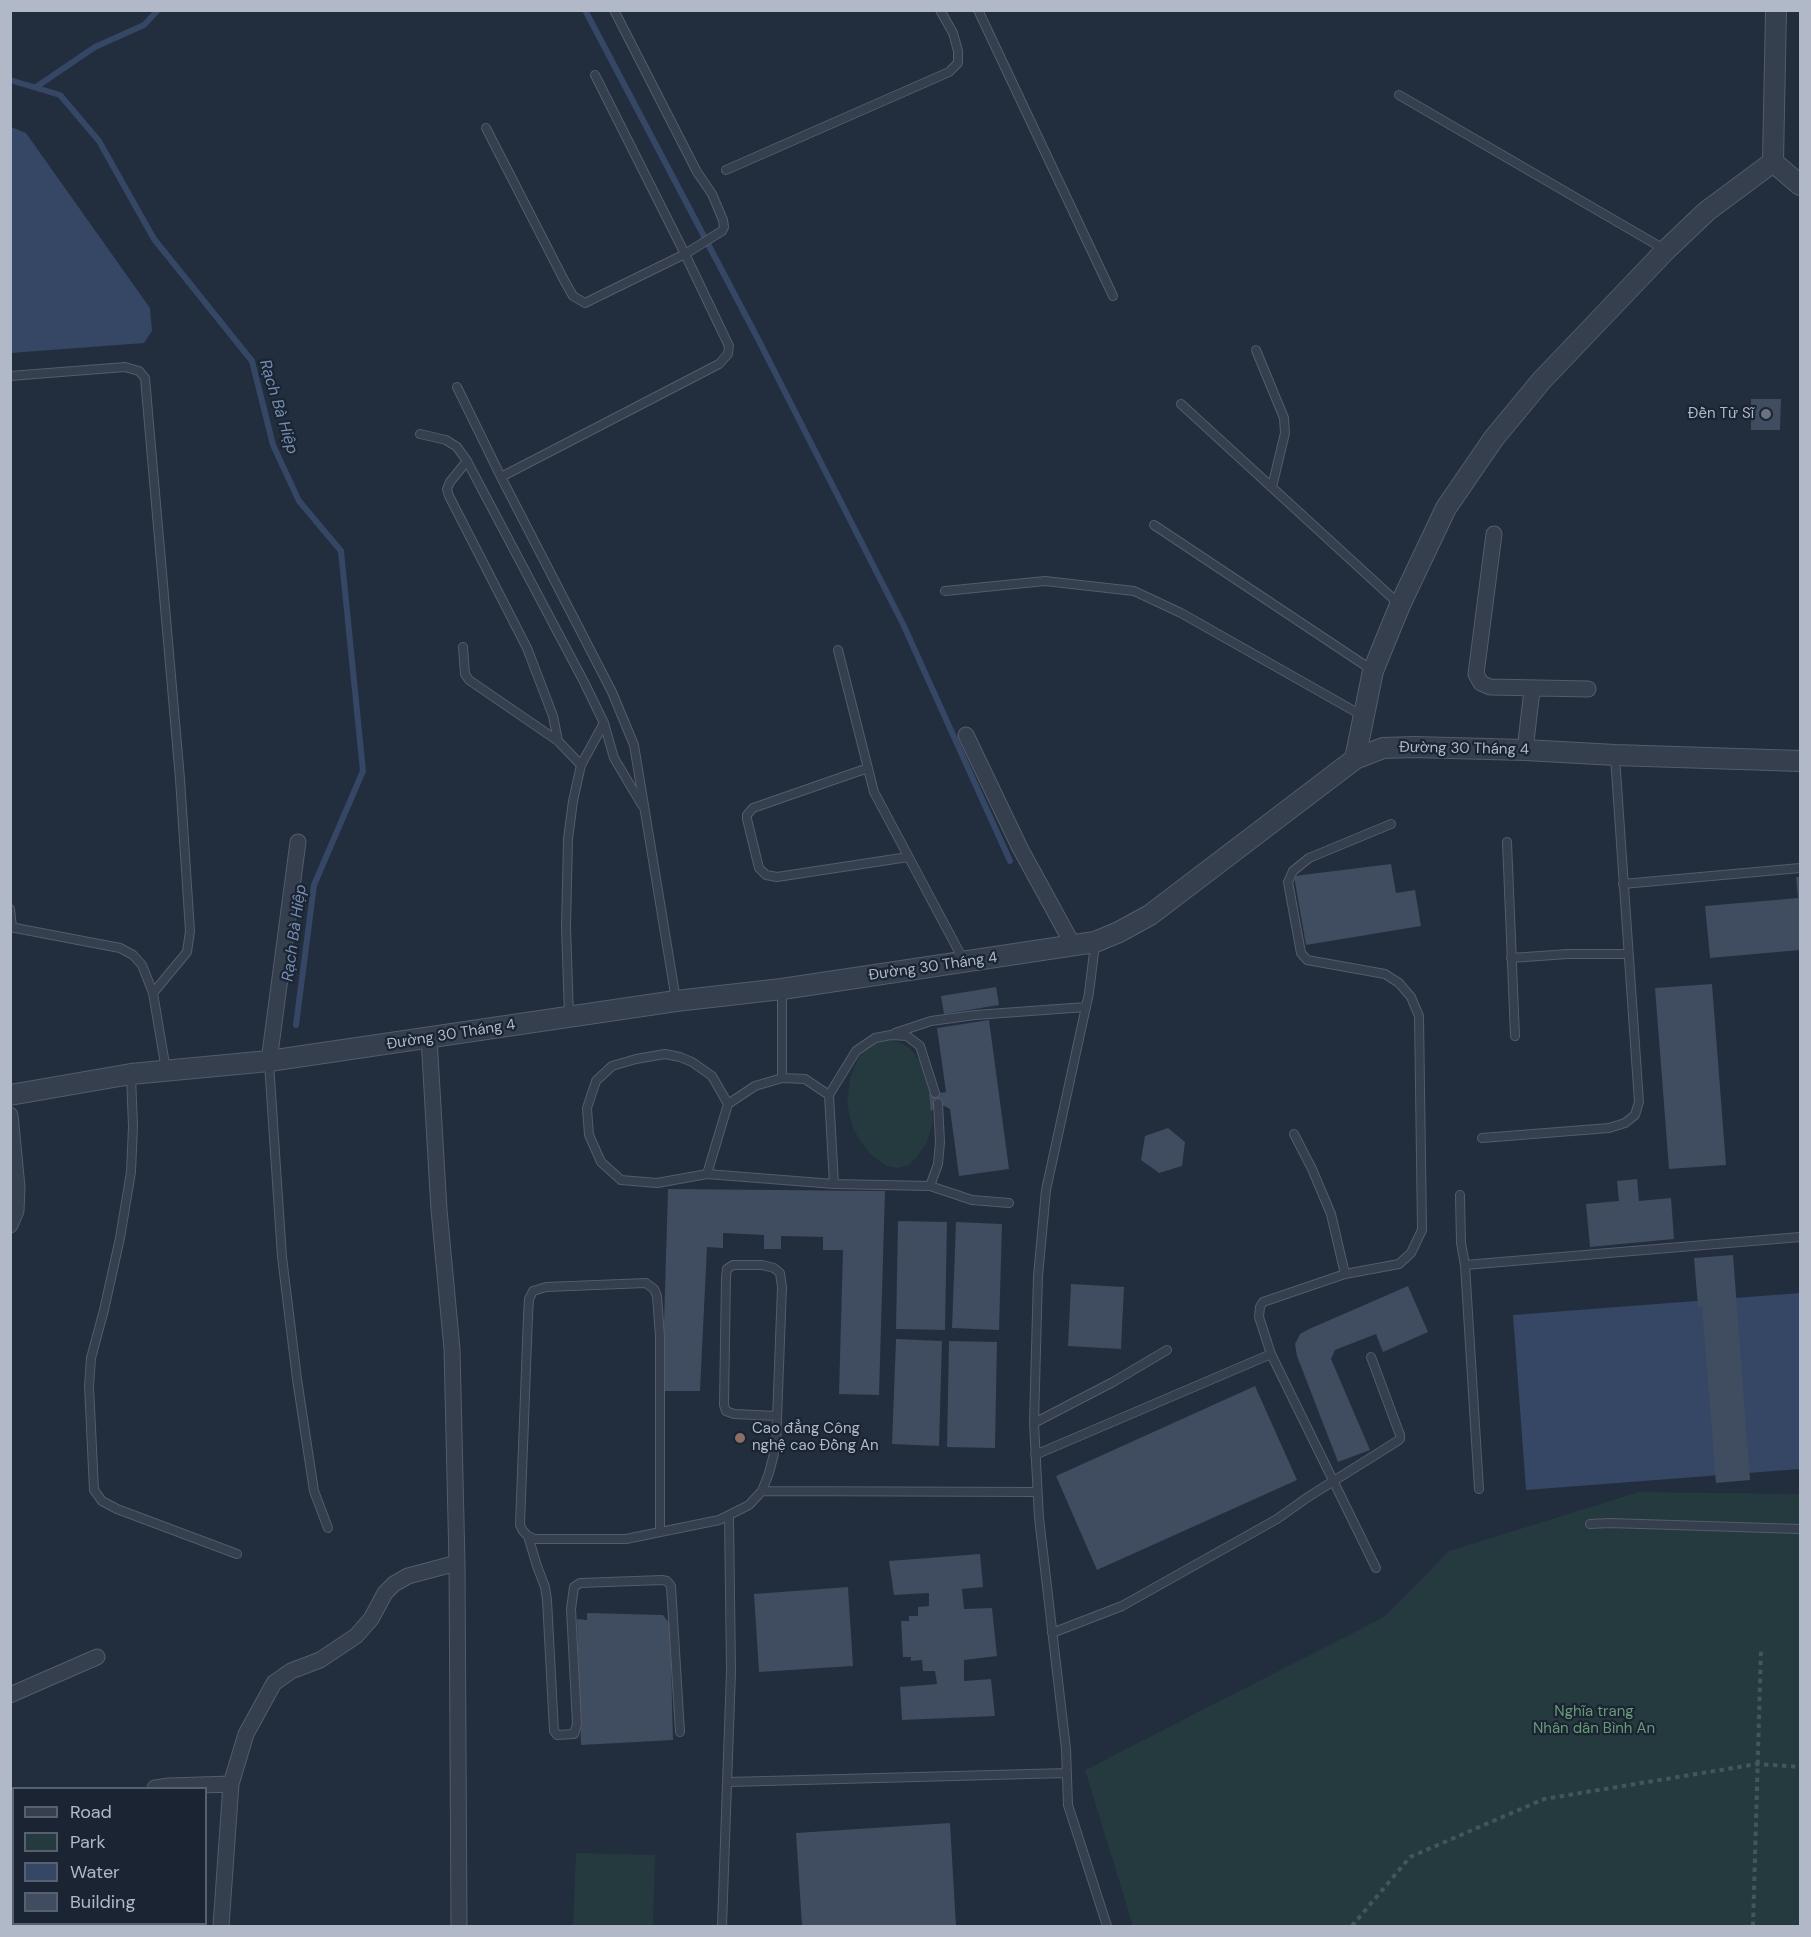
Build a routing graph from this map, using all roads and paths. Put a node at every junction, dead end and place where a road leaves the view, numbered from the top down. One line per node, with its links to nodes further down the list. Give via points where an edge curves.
1 (614, 10): 12 (lane, via 723,220 722,231)
2 (940, 10): 9 (lane, via 958,51 958,63 949,72)
3 (978, 10): 13 (lane)
4 (1776, 10): 8 (street)
5 (596, 75): 12 (lane)
6 (1399, 95): 11 (lane)
7 (486, 128): 12 (lane, via 573,296 585,303)
8 (1773, 162): 10 (street); 11 (street, via 1707,211)
9 (726, 170)
10 (1800, 185)
11 (1666, 250): 25 (street, via 1542,380 1494,438 1446,508)
12 (685, 254): 20 (lane, via 729,346 724,360)
13 (1113, 297)
14 (1256, 350): 21 (lane, via 1284,418 1285,433)
15 (10, 376): 56 (lane, via 125,367 139,371 145,378 190,931 187,952)
16 (457, 387): 20 (lane)
17 (1180, 404): 21 (lane)
18 (420, 434): 19 (lane, via 446,440)
19 (467, 461): 32 (lane); 34 (lane, via 450,482 449,496 527,648 553,716)
20 (501, 477): 41 (lane, via 612,692 634,746)
21 (1272, 487): 25 (lane)
22 (1154, 525): 28 (lane)
23 (1494, 534): 30 (street, via 1476,674 1481,683 1490,687)
24 (945, 591): 31 (lane, via 1045,581 1134,591 1181,613)
25 (1400, 605): 28 (street)
26 (463, 647): 34 (lane, via 469,680)
27 (838, 650): 40 (lane)
28 (1373, 671): 31 (street)
29 (1588, 689): 30 (street)
30 (1532, 690): 35 (street)
31 (1364, 716): 37 (street)
32 (604, 723): 39 (lane); 41 (lane, via 614,758)
33 (966, 735): 51 (street, via 1020,848)
34 (558, 741): 39 (lane)
35 (1525, 750): 36 (street, Đường 30 Tháng 4); 37 (street, Đường 30 Tháng 4, via 1383,748)
36 (1615, 756): 38 (street, Đường 30 Tháng 4); 47 (lane)
37 (1355, 759): 50 (street, Đường 30 Tháng 4, via 1150,915)
38 (1800, 761)
39 (581, 765): 59 (lane, via 568,839)
40 (868, 768): 45 (lane, via 874,792); 45 (lane, via 753,808 747,819 759,868 766,875 777,877)
41 (645, 809): 57 (lane)
42 (1391, 824): 83 (lane, via 1308,858 1293,871 1288,882 1301,953 1307,960 1385,974 1411,997 1419,1016 1422,1230 1411,1253 1399,1264)
43 (298, 842): 63 (street)
44 (1507, 842): 53 (lane)
45 (908, 857): 54 (lane)
46 (1800, 868): 47 (lane)
47 (1623, 885): 52 (lane)
48 (10, 909): 49 (lane)
49 (11, 927): 56 (lane, via 120,948 142,965)
50 (1095, 942): 51 (street, Đường 30 Tháng 4); 58 (lane)
51 (1073, 945): 54 (street, Đường 30 Tháng 4)
52 (1628, 954): 53 (lane); 74 (lane, via 1639,1102 1635,1115 1609,1128)
53 (1511, 958): 61 (lane)
54 (964, 962): 55 (street, Đường 30 Tháng 4)
55 (782, 989): 57 (street, Đường 30 Tháng 4); 66 (lane)
56 (153, 993): 64 (lane)
57 (676, 1001): 59 (street, Đường 30 Tháng 4)
58 (1086, 1007): 60 (lane, via 964,1016 931,1021); 88 (lane, via 1046,1190 1038,1276)
59 (569, 1017): 62 (street, Đường 30 Tháng 4)
60 (891, 1035): 67 (lane, via 907,1036 920,1046); 69 (lane, via 874,1038 856,1051)
61 (1515, 1036)
62 (429, 1038): 63 (street, Đường 30 Tháng 4); 101 (street, via 452,1349)
63 (269, 1061): 64 (street, Đường 30 Tháng 4); 96 (lane, via 282,1257 296,1368 314,1491)
64 (166, 1071): 65 (street, Đường 30 Tháng 4)
65 (131, 1074): 68 (street, Đường 30 Tháng 4); 100 (lane, via 130,1172 120,1238 91,1358 94,1490 102,1501 117,1509)
66 (782, 1078): 69 (lane, via 805,1079); 71 (lane, via 755,1086)
67 (935, 1093)
68 (10, 1095)
69 (829, 1095): 76 (lane)
70 (938, 1103): 77 (lane, via 938,1164)
71 (728, 1104): 75 (lane); 75 (lane, via 712,1076 692,1062 665,1054 612,1066 596,1081 587,1108 589,1135 601,1162 621,1180 657,1183)
72 (10, 1116): 80 (street, via 17,1187 16,1211)
73 (1294, 1134): 83 (lane, via 1331,1214)
74 (1482, 1138)
75 (707, 1174): 76 (lane)
76 (834, 1184): 77 (lane)
77 (930, 1186): 79 (lane, via 972,1200)
78 (1460, 1195): 82 (lane)
79 (1009, 1203)
80 (10, 1225)
81 (1800, 1237): 82 (lane)
82 (1465, 1265): 91 (lane)
83 (1345, 1274): 85 (lane, via 1263,1302 1259,1317)
84 (1167, 1350): 88 (lane)
85 (1271, 1354): 89 (lane); 90 (lane)
86 (1371, 1357): 90 (lane, via 1400,1439)
87 (777, 1416): 87 (lane, via 734,1414 726,1411 724,1405 726,1277 733,1265 762,1265 780,1273); 92 (lane, via 776,1446)
88 (1034, 1423): 89 (lane)
89 (1035, 1455): 93 (lane)
90 (1333, 1481): 102 (lane); 103 (lane, via 1277,1519 1122,1606)
91 (1479, 1489)
92 (762, 1491): 93 (lane); 94 (lane, via 749,1505)
93 (1037, 1492): 103 (lane)
94 (729, 1516): 98 (lane); 111 (lane)
95 (1590, 1524): 97 (lane)
96 (328, 1528)
97 (1800, 1528)
98 (660, 1532): 99 (lane, via 626,1539); 99 (lane, via 659,1326 657,1296 646,1283 546,1287 533,1291 529,1299 520,1525)
99 (528, 1536): 107 (lane, via 547,1600 557,1735 574,1734 577,1724 571,1609 574,1587 580,1583 662,1580 670,1586)
100 (237, 1554)
101 (457, 1563): 112 (street, via 408,1576 394,1584 356,1636 274,1683 246,1734); 115 (street)
102 (1376, 1568)
103 (1052, 1633): 110 (lane)
104 (1761, 1648): 108 (path)
105 (97, 1657): 106 (street)
106 (10, 1695)
107 (680, 1732)
108 (1757, 1764): 109 (path); 118 (path, via 1544,1799 1410,1857); 119 (path)
109 (1800, 1767)
110 (1067, 1773): 111 (lane); 117 (lane, via 1068,1805)
111 (728, 1782): 116 (lane)
112 (231, 1784): 113 (street); 114 (street)
113 (162, 1787)
114 (221, 1926)
115 (459, 1926)
116 (722, 1926)
117 (1107, 1926)
118 (1352, 1926)
119 (1753, 1926)

